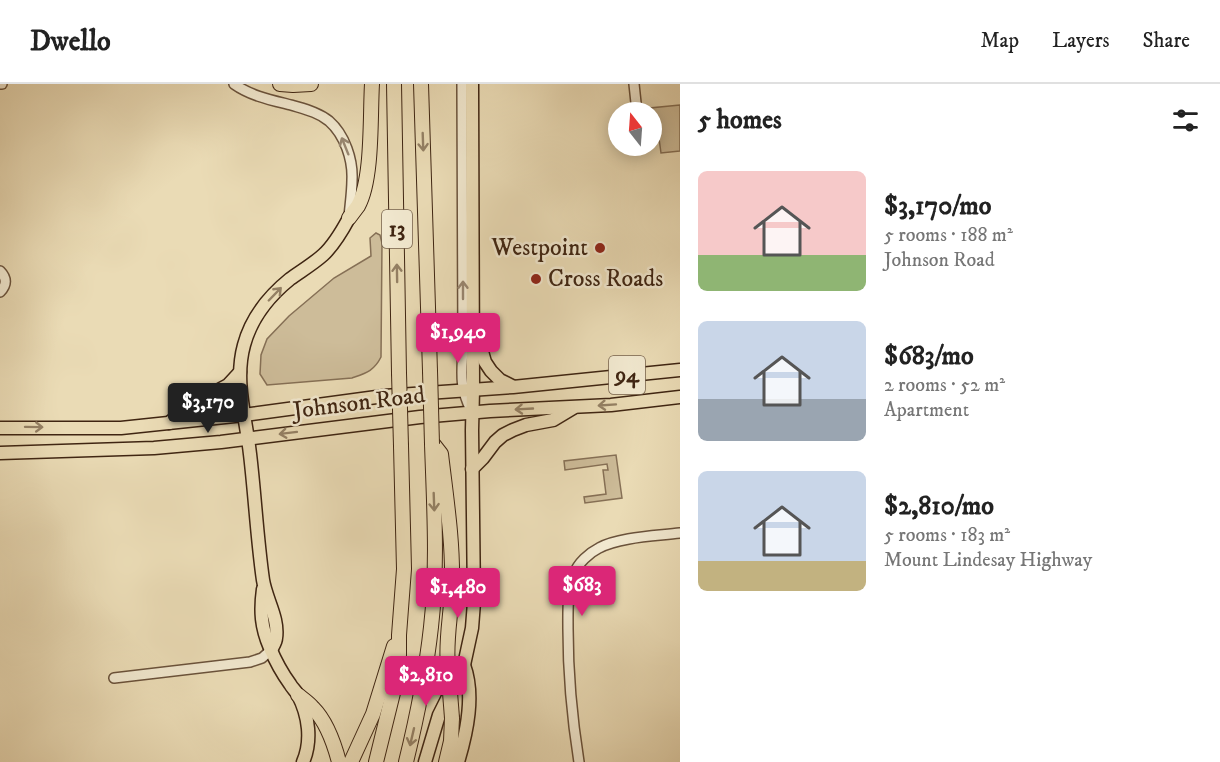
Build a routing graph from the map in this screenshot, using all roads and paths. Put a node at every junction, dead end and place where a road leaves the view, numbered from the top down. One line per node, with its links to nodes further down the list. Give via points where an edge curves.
1 (234, 84): 11 (street, one-way to 1, via 350,161 336,129 309,110 257,96)
2 (280, 84): 3 (highway)
3 (310, 84)
4 (372, 84): 11 (highway, via 366,177 358,205)
5 (394, 84): 30 (highway, 13, one-way to 5, bridge, via 404,569)
6 (421, 84): 26 (highway, 13, one-way to 26, bridge)
7 (462, 84): 18 (street, one-way to 7)
8 (472, 84): 14 (main road)
9 (634, 84): 10 (street)
10 (636, 102)
11 (349, 218): 16 (main road, one-way to 11, via 248,333 262,309 276,292 325,253)
12 (0, 271): 13 (street, via 5,277)
13 (0, 292)
14 (473, 337): 17 (main road, via 491,371); 18 (main road)
15 (680, 370): 17 (main road, 94)
16 (240, 372): 22 (main road); 23 (main road, via 228,386 187,407)
17 (513, 387): 18 (main road, 94)
18 (468, 390): 21 (main road); 22 (main road, Johnson Road, via 384,396)
19 (680, 398): 20 (main road, 94, one-way to 20)
20 (576, 407): 21 (main road, 94, one-way to 21); 28 (main road, via 553,420 503,435)
21 (472, 412): 25 (main road, Johnson Road, one-way to 25); 28 (main road)
22 (244, 415): 23 (main road, Johnson Road); 25 (main road)
23 (169, 423): 24 (main road, Johnson Road, one-way to 23, via 121,429)
24 (0, 428)
25 (248, 438): 27 (main road, Johnson Road, via 138,449); 31 (main road, via 264,584 261,607)
26 (432, 444): 39 (highway, 13, one-way to 39, via 435,559 431,625 423,689); 41 (highway, bridge, via 441,454 450,534 452,583 447,645 452,718)
27 (0, 453)
28 (472, 469): 32 (main road, via 474,602)
29 (680, 533): 43 (street, via 614,542 586,557 574,572 568,595 568,667)
30 (399, 635): 37 (highway, via 373,714); 38 (highway, 13, via 393,693)
31 (271, 650): 33 (street, via 249,662); 34 (main road)
32 (464, 665): 40 (main road, via 439,715); 42 (main road, via 468,677 468,716)
33 (114, 678)
34 (298, 695): 35 (main road, via 309,738); 36 (highway, via 322,721)
35 (303, 762)
36 (339, 762)
37 (351, 762)
38 (376, 762)
39 (406, 762)
40 (425, 762)
41 (446, 762)
42 (458, 762)
43 (579, 762)

